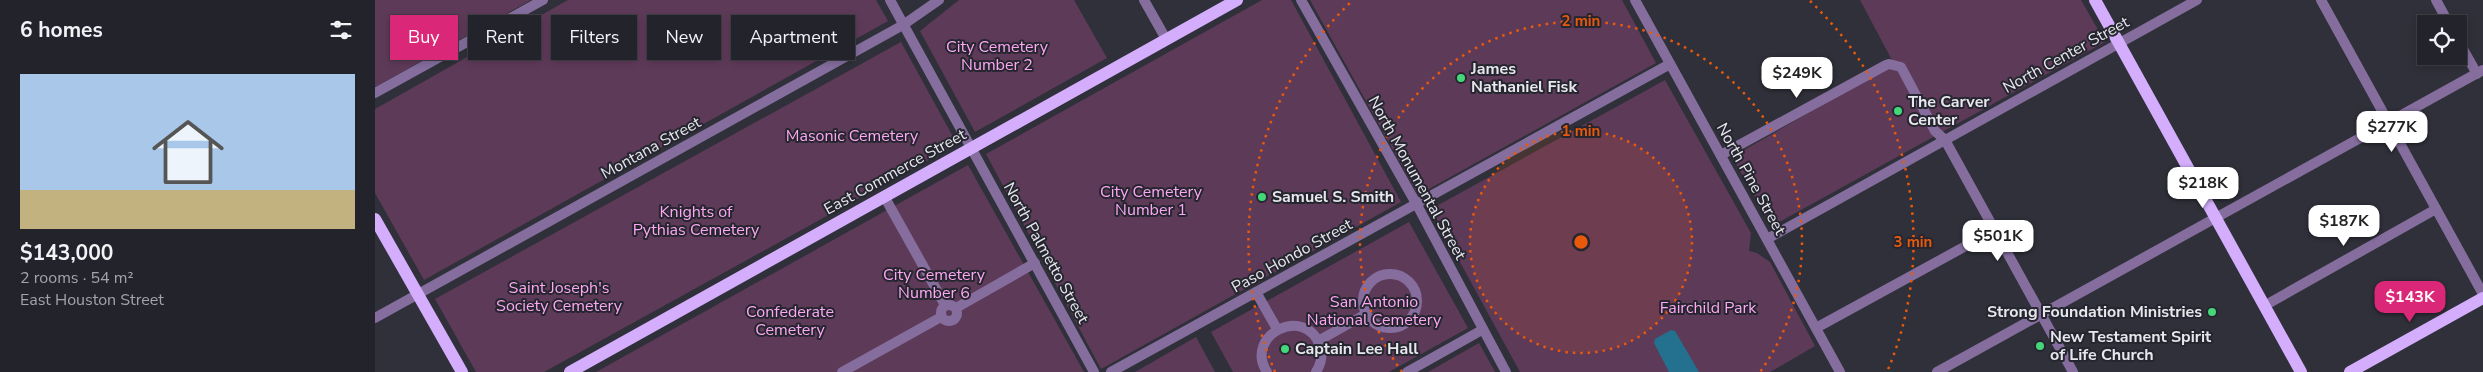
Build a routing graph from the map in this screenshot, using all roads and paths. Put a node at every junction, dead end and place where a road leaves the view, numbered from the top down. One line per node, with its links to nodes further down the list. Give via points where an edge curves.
1 (543, 0): 19 (street)
2 (890, 0): 13 (street, North Palmetto Street)
3 (939, 0): 13 (street, Montana Street)
4 (1143, 0): 14 (street)
5 (1237, 0): 14 (main road, East Commerce Street)
6 (1301, 0): 25 (street, North Monumental Street)
7 (1635, 0): 17 (street, North Pine Street)
8 (2095, 0): 15 (main road)
9 (2197, 0): 15 (street, North Center Street)
10 (2321, 0): 20 (street)
11 (2436, 0): 12 (street)
12 (2444, 15)
13 (903, 25): 22 (street, North Palmetto Street); 33 (street, Montana Street)
14 (1167, 40): 22 (main road, East Commerce Street)
15 (2119, 43): 21 (street, North Center Street); 27 (main road)
16 (2467, 53): 18 (street)
17 (1670, 64): 23 (street, North Pine Street); 25 (street, Paso Hondo Street)
18 (2480, 72): 20 (street)
19 (375, 93)
20 (2390, 123): 26 (street); 27 (street)
21 (1945, 140): 23 (street, via 1935,130 1901,67 1889,64); 29 (street); 30 (street, North Center Street)
22 (972, 148): 24 (main road, East Commerce Street); 31 (street, North Palmetto Street)
23 (1721, 155): 30 (street, North Pine Street)
24 (884, 196): 35 (street); 47 (main road, East Commerce Street)
25 (1417, 205): 32 (street, Paso Hondo Street); 44 (street, North Monumental Street)
26 (2436, 209): 34 (street); 36 (street)
27 (2215, 217): 36 (main road); 39 (street)
28 (375, 219): 33 (main road)
29 (1995, 230): 39 (street); 42 (street)
30 (1767, 239): 42 (street, North Pine Street)
31 (1035, 263): 37 (street); 49 (street, North Palmetto Street)
32 (1257, 292): 43 (street); 50 (street, Paso Hondo Street)
33 (418, 294): 41 (street, Montana Street); 46 (main road)
34 (2483, 296): 59 (main road)
35 (945, 305): 37 (street); 40 (street, via 940,311)
36 (2264, 306): 58 (main road)
37 (956, 308): 40 (street, via 953,320)
38 (1366, 314): 38 (street, via 1387,328 1404,324 1415,311 1413,286 1392,274 1376,278 1365,290); 45 (street)
39 (2041, 314): 56 (street); 57 (street)
40 (941, 317): 48 (street)
41 (375, 318)
42 (1816, 328): 55 (street, North Pine Street)
43 (1277, 329): 45 (street, via 1300,326); 51 (street, via 1265,340 1263,347 1262,362)
44 (1483, 330): 53 (street); 54 (street, North Monumental Street)
45 (1318, 341): 52 (street, via 1321,359)
46 (462, 372)
47 (570, 372)
48 (842, 372)
49 (1094, 372)
50 (1111, 372)
51 (1267, 372)
52 (1316, 372)
53 (1407, 372)
54 (1506, 372)
55 (1841, 372)
56 (1937, 372)
57 (2073, 372)
58 (2301, 372)
59 (2350, 372)

